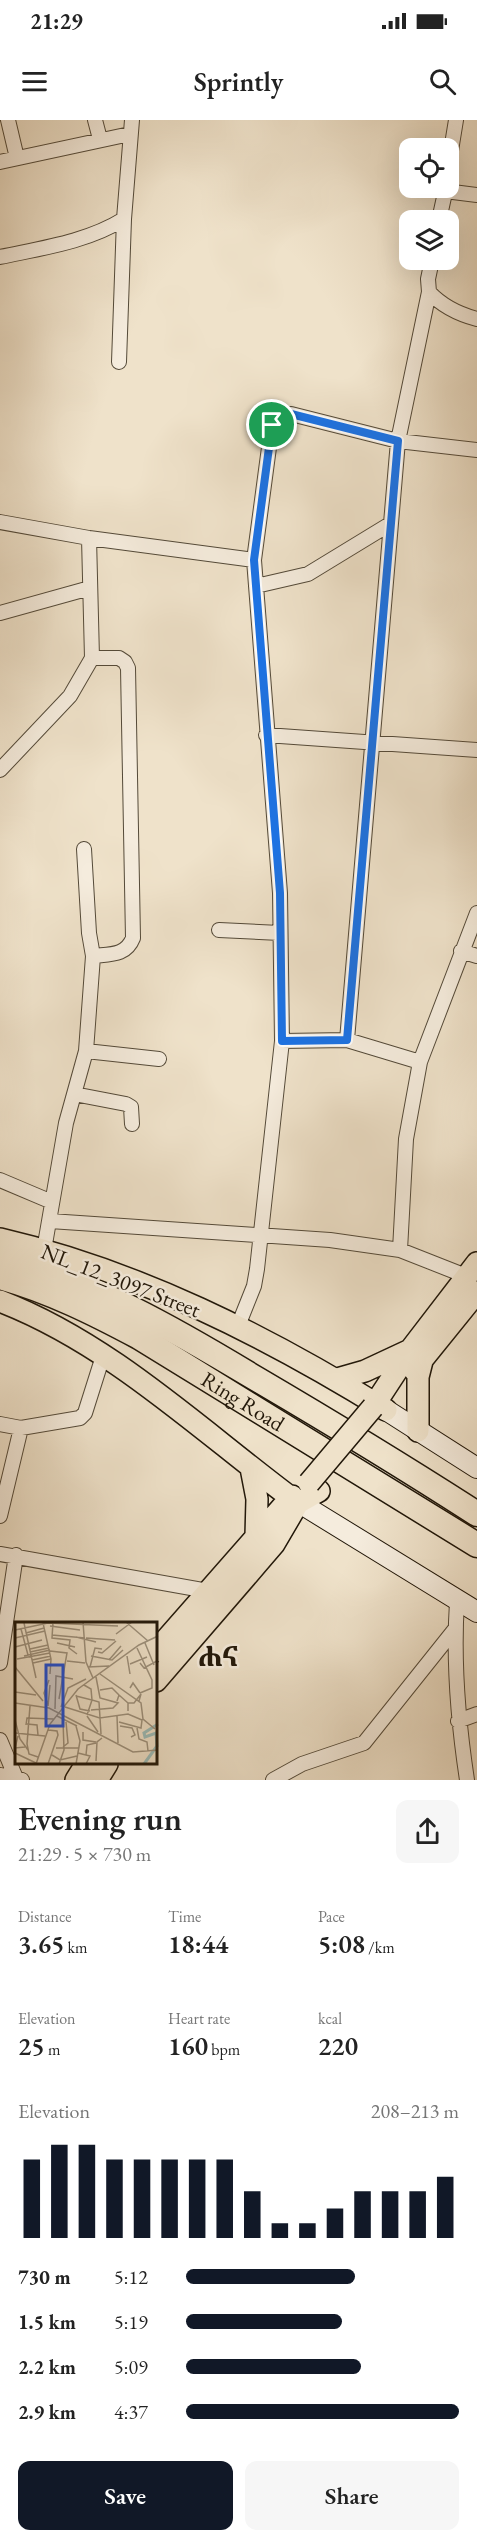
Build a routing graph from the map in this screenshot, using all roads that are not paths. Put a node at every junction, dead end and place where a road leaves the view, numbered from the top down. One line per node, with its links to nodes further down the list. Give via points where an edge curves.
1 (8, 120): 7 (street)
2 (95, 120): 6 (street)
3 (456, 120): 5 (street)
4 (131, 127): 6 (street); 11 (street)
5 (453, 138)
6 (100, 139): 7 (street)
7 (17, 158): 8 (street)
8 (0, 162)
9 (459, 192): 10 (street)
10 (477, 195)
11 (124, 219): 12 (street, via 104,232 82,239); 16 (street)
12 (0, 257)
13 (431, 270): 14 (street)
14 (429, 292): 15 (street, via 438,302); 17 (street)
15 (477, 319)
16 (119, 362)
17 (398, 441): 18 (street); 20 (street); 22 (street, via 291,414 280,416 272,425)
18 (477, 450)
19 (0, 522): 21 (street)
20 (390, 524): 23 (street, via 308,574); 28 (street)
21 (89, 538): 22 (street); 24 (street)
22 (254, 560): 23 (street)
23 (256, 586): 27 (street)
24 (90, 588): 25 (street); 26 (street)
25 (0, 613)
26 (92, 658): 30 (street, via 70,696); 36 (street, via 119,658 128,669 133,938 122,952)
27 (266, 735): 28 (street); 34 (street)
28 (371, 741): 29 (street); 38 (street, via 369,804)
29 (477, 750)
30 (0, 770)
31 (84, 849): 36 (street, via 88,933)
32 (477, 913): 35 (street)
33 (219, 930): 34 (street)
34 (280, 933): 39 (street)
35 (461, 951): 37 (street); 42 (street)
36 (93, 956): 40 (street)
37 (477, 956)
38 (347, 1040): 39 (street); 42 (street)
39 (282, 1041): 48 (street)
40 (86, 1052): 41 (street); 43 (street)
41 (159, 1059)
42 (420, 1062): 51 (street, via 406,1139)
43 (74, 1094): 44 (street, via 126,1104 131,1107); 46 (street)
44 (132, 1125)
45 (0, 1180): 46 (street)
46 (51, 1202): 47 (street)
47 (50, 1221): 48 (street); 50 (street)
48 (260, 1234): 51 (street); 56 (street, via 254,1286)
49 (0, 1239): 50 (main road, NL_12_3097 Street)
50 (44, 1250): 56 (main road, NL_12_3097 Street, via 157,1290)
51 (400, 1250): 54 (street)
52 (0, 1258): 67 (highway, Ring Road, via 53,1274 142,1313 364,1442)
53 (0, 1277): 70 (highway, Ring Road, via 39,1288 139,1337)
54 (473, 1277): 57 (main road)
55 (0, 1301): 58 (main road, via 75,1337)
56 (239, 1327): 59 (main road, NL_12_3097 Street)
57 (417, 1353): 59 (main road); 60 (main road); 63 (main road)
58 (104, 1356): 62 (street, via 80,1418); 64 (main road)
59 (337, 1379): 60 (main road, NL_12_3097 Street)
60 (379, 1409): 63 (street); 66 (main road, bridge, via 314,1487)
61 (0, 1424): 62 (street)
62 (21, 1428): 68 (street)
63 (418, 1431): 65 (street)
64 (251, 1468): 66 (main road); 69 (main road, via 257,1499)
65 (477, 1468)
66 (294, 1500): 69 (main road); 74 (street); 79 (main road, via 262,1558)
67 (477, 1514)
68 (0, 1516)
69 (256, 1536): 73 (main road)
70 (477, 1545)
71 (0, 1554): 72 (street)
72 (16, 1555): 73 (street); 78 (street)
73 (208, 1591): 77 (main road)
74 (457, 1602): 75 (street); 76 (street)
75 (477, 1612)
76 (455, 1629): 81 (street); 89 (street, via 363,1743 302,1764)
77 (158, 1649)
78 (0, 1663)
79 (158, 1679)
80 (477, 1714): 81 (street)
81 (458, 1721): 90 (street)
82 (0, 1740): 86 (street)
83 (85, 1765): 87 (main road)
84 (105, 1765): 88 (main road)
85 (0, 1775): 86 (street)
86 (18, 1779)
87 (76, 1780)
88 (97, 1780)
89 (273, 1780)
90 (467, 1780)

